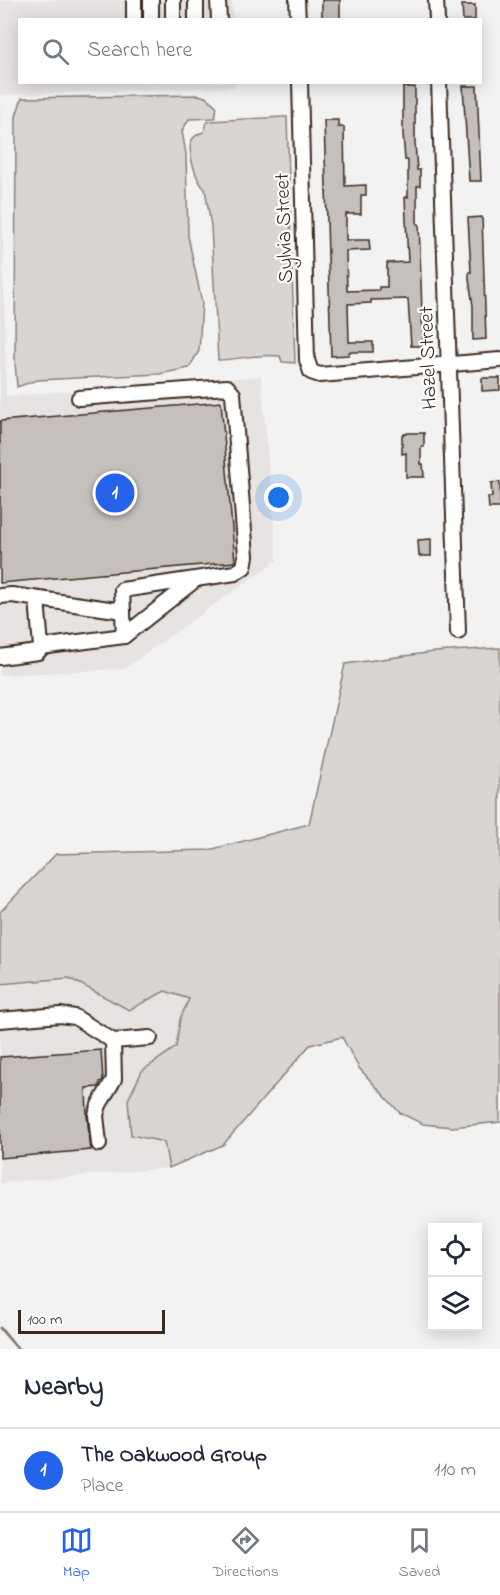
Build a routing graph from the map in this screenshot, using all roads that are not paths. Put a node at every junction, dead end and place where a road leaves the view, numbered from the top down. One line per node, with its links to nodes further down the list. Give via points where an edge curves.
1 (134, 0): 8 (street)
2 (151, 0): 9 (street)
3 (173, 0): 10 (street)
4 (196, 0): 11 (street)
5 (218, 0): 12 (street)
6 (297, 0): 13 (street)
7 (436, 0): 14 (street)
8 (134, 18)
9 (151, 18)
10 (173, 18)
11 (196, 18)
12 (219, 18)
13 (298, 18)
14 (437, 18)
15 (300, 84): 18 (street, Sylvia Street, via 307,360 311,372 320,375)
16 (439, 84): 18 (street, Hazel Street)
17 (500, 360): 18 (street)
18 (448, 365): 24 (street, Hazel Street)
19 (79, 398): 20 (street, via 227,387 233,394 244,567 235,573)
20 (197, 579): 23 (street, via 122,590); 25 (street)
21 (0, 596): 22 (street)
22 (37, 599): 23 (street); 26 (street)
23 (123, 611): 25 (street)
24 (458, 632)
25 (124, 636): 26 (street)
26 (40, 647): 27 (street, via 33,654)
27 (0, 657)
28 (0, 1020): 30 (street, via 75,1017)
29 (150, 1038): 30 (street)
30 (113, 1041): 31 (street, via 114,1079 96,1115)
31 (99, 1144)

